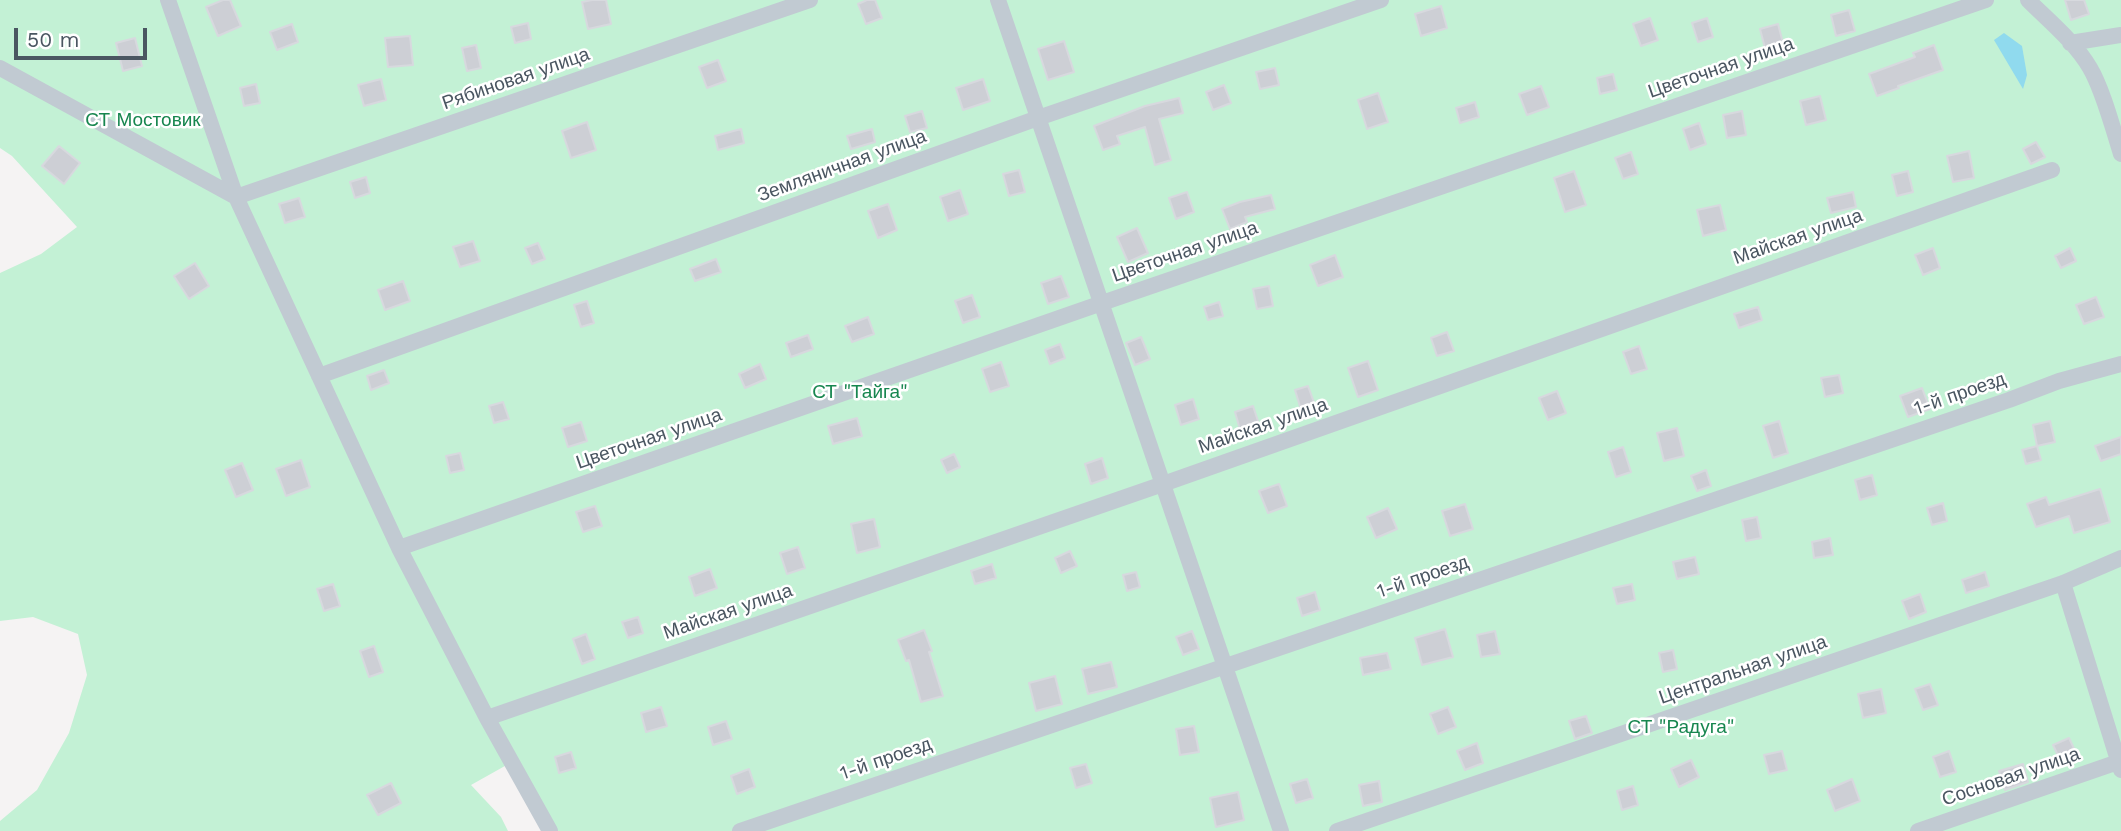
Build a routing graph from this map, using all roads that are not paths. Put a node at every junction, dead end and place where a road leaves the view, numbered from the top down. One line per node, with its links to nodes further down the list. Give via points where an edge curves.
1 (168, 0): 13 (street)
2 (810, 0): 13 (street, Рябиновая улица)
3 (998, 0): 10 (street)
4 (1381, 0): 10 (street, Земляничная улица)
5 (1986, 0): 14 (street, Цветочная улица)
6 (2028, 0): 8 (street)
7 (2121, 35): 8 (street)
8 (2070, 43): 11 (street, via 2091,68)
9 (0, 68): 13 (street)
10 (1038, 118): 14 (street); 16 (street, Земляничная улица)
11 (2121, 155)
12 (2052, 170): 17 (street, Майская улица)
13 (236, 197): 16 (street)
14 (1102, 303): 17 (street); 18 (street, Цветочная улица)
15 (2121, 364): 21 (street, 1-й проезд, via 2059,381)
16 (318, 376): 18 (street)
17 (1163, 484): 21 (street); 22 (street, Майская улица)
18 (399, 548): 22 (street)
19 (2121, 558): 20 (street, Центральная улица)
20 (2063, 583): 23 (street); 27 (street, Центральная улица)
21 (1225, 666): 25 (street, 1-й проезд); 26 (street)
22 (487, 718): 24 (street)
23 (2120, 766): 28 (street, Сосновая улица)
24 (550, 831)
25 (740, 831)
26 (1281, 831)
27 (1336, 831)
28 (1918, 831)

